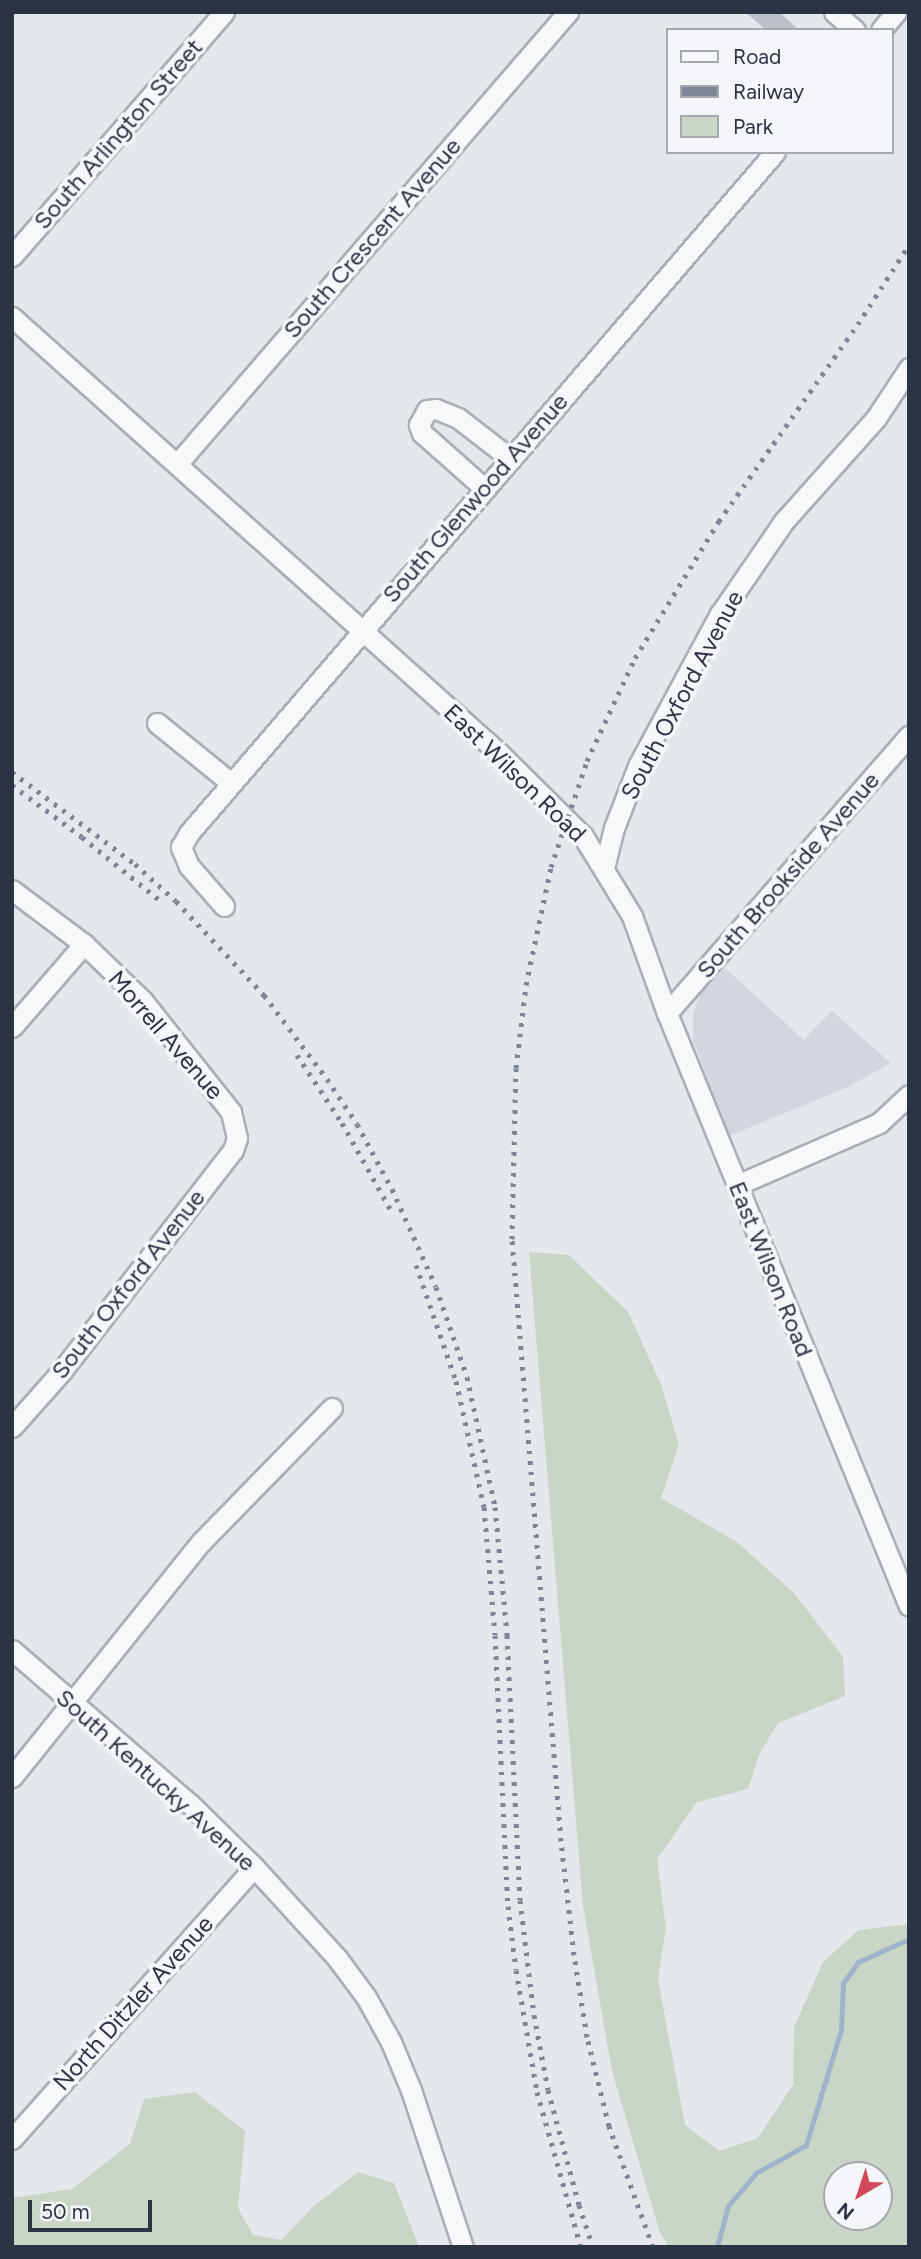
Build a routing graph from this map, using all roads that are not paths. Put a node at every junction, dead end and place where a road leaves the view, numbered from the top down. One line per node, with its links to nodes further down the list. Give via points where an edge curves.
1 (224, 12): 8 (street, South Arlington Street)
2 (568, 12): 12 (street, South Crescent Avenue)
3 (834, 12): 5 (street)
4 (896, 12): 6 (street)
5 (853, 28)
6 (883, 28)
7 (773, 154): 11 (street, South Glenwood Avenue)
8 (12, 256)
9 (12, 317): 12 (street, East Wilson Road)
10 (909, 368): 18 (street, South Oxford Avenue, via 876,418 784,521 720,614 638,766)
11 (510, 458): 13 (street, South Glenwood Avenue); 13 (street, via 458,418 427,410 419,425 422,433)
12 (177, 464): 14 (street, East Wilson Road)
13 (484, 488): 14 (street, South Glenwood Avenue)
14 (361, 629): 17 (street, South Glenwood Avenue); 18 (street, East Wilson Road, via 548,799 583,836)
15 (157, 723): 17 (street)
16 (909, 736): 22 (street, South Brookside Avenue)
17 (231, 783): 20 (street, South Glenwood Avenue, via 181,847 189,866)
18 (604, 868): 22 (street, East Wilson Road, via 632,916)
19 (12, 890): 21 (street, Morrell Avenue)
20 (223, 906)
21 (84, 944): 23 (street); 25 (street, Morrell Avenue, via 142,1000 205,1076 231,1112)
22 (667, 1013): 26 (street, East Wilson Road)
23 (12, 1027)
24 (909, 1095): 26 (street, via 879,1123)
25 (237, 1138): 28 (street, South Oxford Avenue, via 233,1150 68,1363)
26 (737, 1185): 29 (street, East Wilson Road)
27 (332, 1408): 31 (street, via 202,1541)
28 (12, 1427)
29 (909, 1606)
30 (12, 1650): 31 (street, South Kentucky Avenue)
31 (70, 1703): 32 (street); 33 (street, South Kentucky Avenue, via 190,1804)
32 (12, 1777)
33 (254, 1867): 34 (street, North Ditzler Avenue); 35 (street, South Kentucky Avenue, via 337,1958 391,2042)
34 (12, 2139)
35 (463, 2247)

